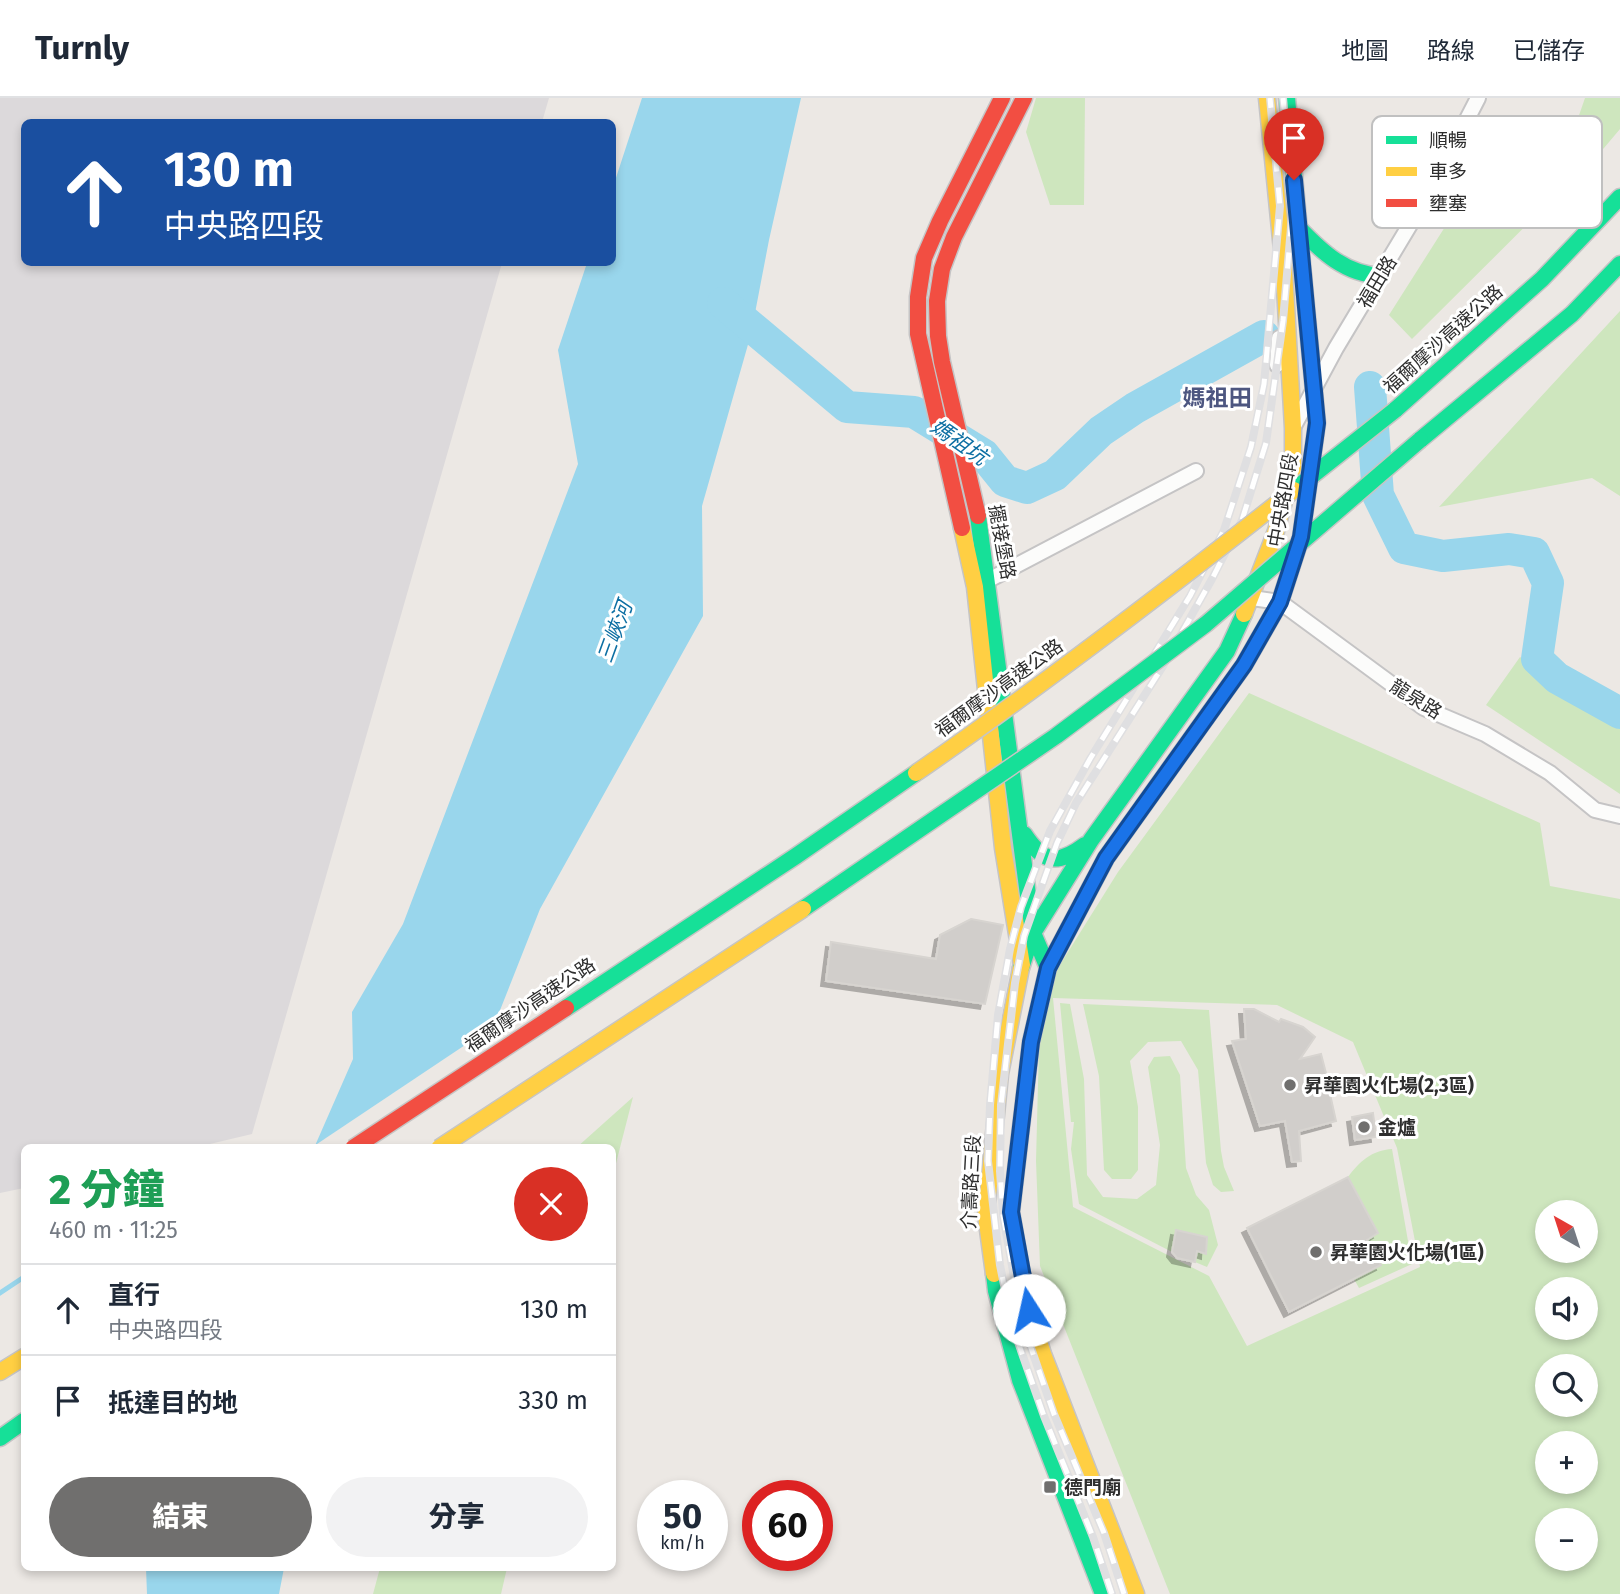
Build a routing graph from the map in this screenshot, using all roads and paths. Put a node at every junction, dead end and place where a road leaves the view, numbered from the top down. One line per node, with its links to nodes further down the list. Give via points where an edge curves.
1 (1002, 98): 19 (main road, 擺接堡路, via 924,258 918,298 922,357 964,538)
2 (1024, 98): 19 (main road, 擺接堡路, via 954,237 937,301 942,362 981,531)
3 (1267, 98): 14 (main road, 中央路四段)
4 (1287, 98): 9 (main road, 中央路四段)
5 (1478, 98): 6 (street, 福田路)
6 (1469, 116)
7 (1620, 197): 8 (main road, 福爾摩沙高速公路, bridge)
8 (1602, 216)
9 (1298, 227): 13 (main road, via 1339,265 1365,276); 16 (main road, 中央路四段)
10 (1409, 228): 13 (street, 福田路)
11 (1591, 228): 28 (main road, 福爾摩沙高速公路, bridge, via 1542,279 1395,410 1030,695 796,856)
12 (1620, 264): 29 (main road, bridge, via 1572,314 1206,624 1056,736 822,897)
13 (1381, 276): 16 (street, 福田路)
14 (1284, 299): 15 (street); 17 (main road, 中央路四段)
15 (1276, 365)
16 (1315, 390): 17 (street, 福田路); 21 (main road, 中央路四段, via 1317,423 1301,537)
17 (1293, 428): 20 (main road, 中央路四段, via 1293,468)
18 (1196, 471): 19 (street)
19 (982, 584): 23 (main road, 擺接堡路); 26 (main road, 擺接堡路, via 1003,848)
20 (1252, 598): 21 (street, 龍泉路); 24 (main road, 中央路四段, via 1227,651)
21 (1280, 602): 22 (street, 龍泉路, via 1424,708 1485,734 1539,766 1595,810); 27 (main road, 中央路四段, via 1244,665 1106,858)
22 (1620, 816)
23 (1021, 829): 24 (main road, via 1035,852 1052,860 1068,859); 25 (main road, 擺接堡路)
24 (1091, 841): 25 (main road, 中央路四段)
25 (1033, 933): 26 (main road, 中央路四段); 27 (main road, 擺接堡路)
26 (1022, 965): 34 (main road, 介壽路三段, via 1000,1074 986,1215 994,1279 1020,1380)
27 (1048, 968): 35 (main road, via 1031,1042 1011,1212 1042,1354)
28 (359, 1144)
29 (445, 1144)
30 (21, 1359): 31 (main road)
31 (0, 1372)
32 (21, 1423): 33 (main road)
33 (0, 1438)
34 (1102, 1594)
35 (1136, 1594)

